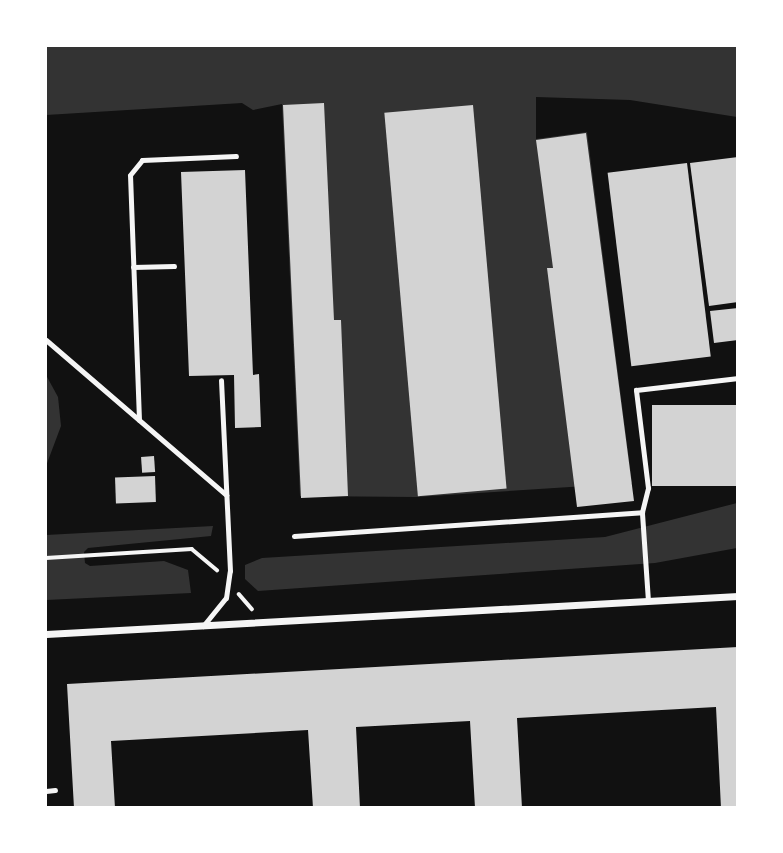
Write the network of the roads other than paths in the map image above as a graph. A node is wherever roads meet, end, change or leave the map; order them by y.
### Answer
1 (236, 156) dead end
2 (174, 266) dead end
3 (133, 267) junction
4 (46, 340) edge
5 (737, 378) edge
6 (221, 380) dead end
7 (139, 420) junction
8 (226, 495) junction
9 (642, 512) junction
10 (294, 536) dead end
11 (737, 596) edge
12 (648, 601) junction
13 (203, 626) junction
14 (46, 634) edge
15 (46, 790) edge
16 (55, 790) dead end

1 - 3 lane
2 - 3 lane
3 - 7 lane
4 - 7 lane
5 - 9 lane
6 - 8 lane
7 - 8 lane
8 - 13 lane
9 - 10 lane
9 - 12 lane
11 - 12 street
12 - 13 street
13 - 14 street
15 - 16 lane

